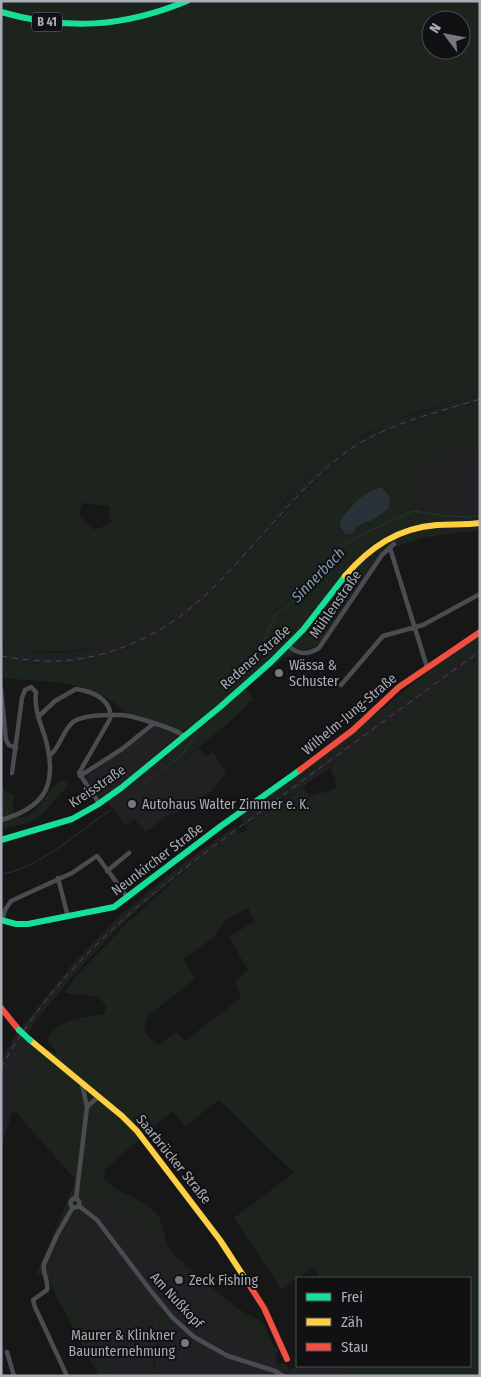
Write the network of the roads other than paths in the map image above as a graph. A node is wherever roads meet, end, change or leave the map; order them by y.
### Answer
1 (187, 1) edge
2 (1, 12) edge
3 (480, 523) edge
4 (394, 544) dead end
5 (390, 548) junction
6 (480, 594) edge
7 (415, 628) junction
8 (480, 632) edge
9 (289, 646) junction
10 (427, 667) junction
11 (340, 685) dead end
12 (1, 689) edge
13 (110, 716) junction
14 (38, 717) junction
15 (153, 724) junction
16 (194, 728) joint
17 (184, 736) junction
18 (16, 748) junction
19 (49, 756) junction
20 (12, 773) dead end
21 (80, 776) junction
22 (99, 804) junction
23 (235, 817) joint
24 (1, 820) edge
25 (1, 840) edge
26 (129, 853) dead end
27 (107, 871) junction
28 (58, 878) junction
29 (128, 898) junction
30 (68, 916) junction
31 (1, 920) edge
32 (1, 1008) edge
33 (82, 1084) junction
34 (98, 1097) junction
35 (87, 1107) junction
36 (76, 1199) junction
37 (79, 1206) junction
38 (73, 1207) junction
39 (7, 1352) dead end
40 (286, 1359) dead end
41 (14, 1376) edge
42 (67, 1376) edge
43 (283, 1376) edge

1 - 2 street, B 41
3 - 9 street, Redener Straße
4 - 5 street, Mühlenstraße
5 - 7 street
5 - 9 street, Mühlenstraße
6 - 7 street
7 - 10 street
7 - 11 street
8 - 10 street, Wilhelm-Jung-Straße
9 - 16 street, Redener Straße
10 - 23 street, Wilhelm-Jung-Straße
12 - 18 street
13 - 14 street
13 - 15 street
13 - 19 street
13 - 21 street
14 - 18 street
14 - 19 street
15 - 17 street
15 - 21 street
16 - 17 street, Kreisstraße
17 - 22 street, Kreisstraße
18 - 20 street
19 - 24 street
21 - 22 street
22 - 25 street, Kreisstraße
23 - 29 street, Neunkircher Straße
26 - 27 street
27 - 28 street
27 - 29 street
28 - 30 street
28 - 31 street
29 - 30 street, Neunkircher Straße
30 - 31 street, Neunkircher Straße
32 - 33 street, Saarbrücker Straße, bridge
33 - 34 street, Saarbrücker Straße
33 - 35 street
34 - 35 street
34 - 40 street, Saarbrücker Straße
35 - 36 street
36 - 37 street
36 - 38 street
37 - 38 street
37 - 43 street, Am Nußkopf
38 - 42 street
39 - 41 street

